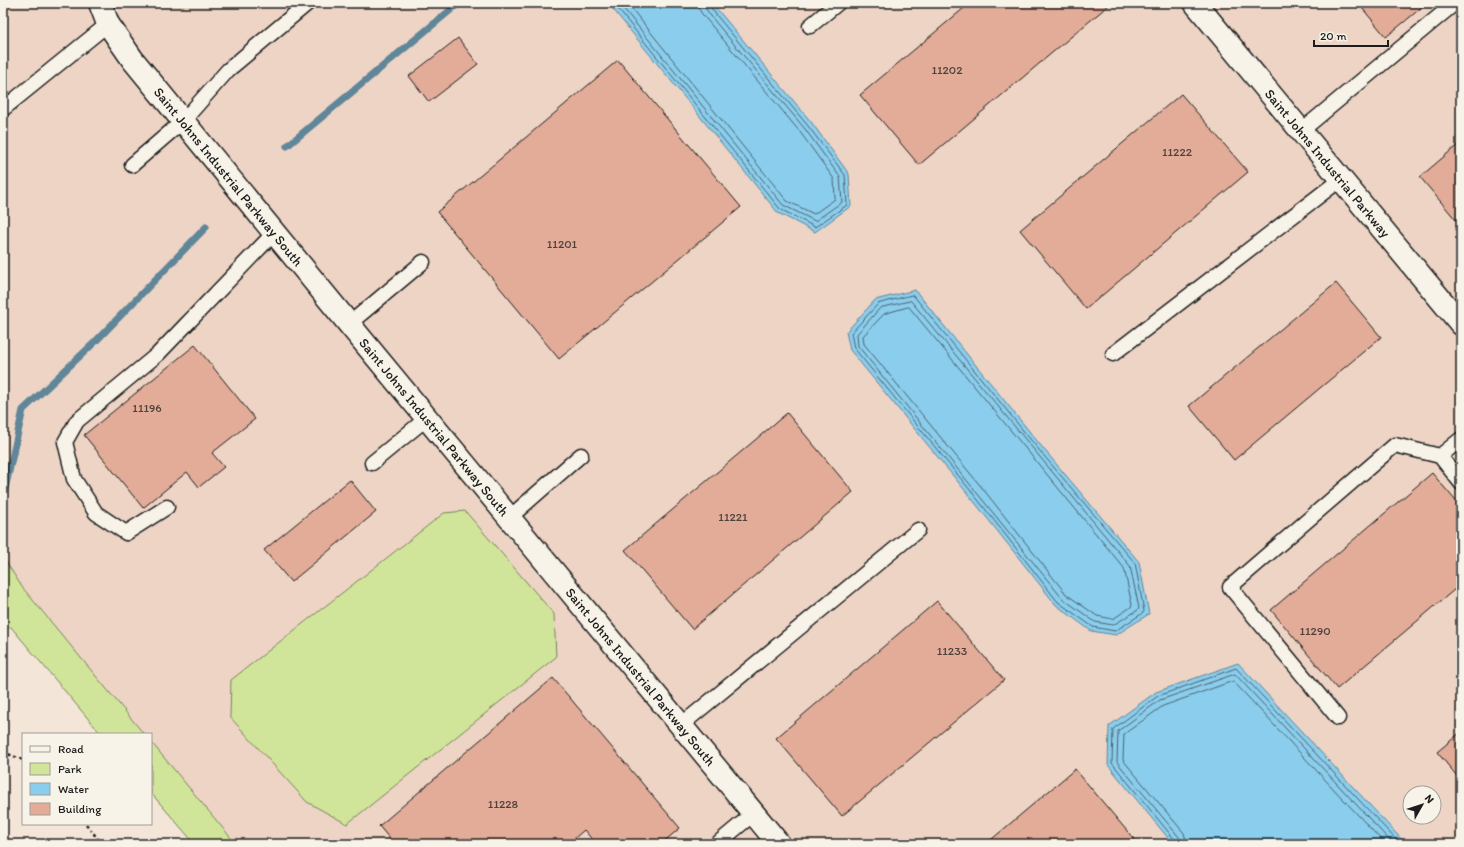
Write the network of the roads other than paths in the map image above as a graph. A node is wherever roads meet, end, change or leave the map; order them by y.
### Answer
1 (100, 3) edge
2 (308, 3) edge
3 (838, 3) edge
4 (1195, 3) edge
5 (1455, 3) edge
6 (108, 24) junction
7 (810, 26) dead end
8 (3, 108) edge
9 (183, 121) junction
10 (1301, 131) junction
11 (132, 165) dead end
12 (1341, 179) junction
13 (274, 233) junction
14 (422, 262) dead end
15 (349, 324) junction
16 (1461, 324) edge
17 (1113, 354) dead end
18 (426, 418) junction
19 (1461, 439) edge
20 (581, 456) dead end
21 (1440, 456) junction
22 (372, 463) dead end
23 (1461, 483) edge
24 (167, 507) dead end
25 (508, 518) junction
26 (918, 530) dead end
27 (1338, 718) dead end
28 (680, 726) junction
29 (753, 814) junction
30 (717, 844) edge
31 (779, 844) edge

1 - 6 street, Saint Johns Industrial Parkway South
2 - 9 lane
3 - 7 lane
4 - 10 street, Saint Johns Industrial Parkway
5 - 10 lane
6 - 8 lane
6 - 9 street, Saint Johns Industrial Parkway South
9 - 11 lane
9 - 13 street, Saint Johns Industrial Parkway South
10 - 12 street, Saint Johns Industrial Parkway
12 - 16 street, Saint Johns Industrial Parkway
12 - 17 lane
13 - 15 street, Saint Johns Industrial Parkway South
13 - 24 lane
14 - 15 lane
15 - 18 street, Saint Johns Industrial Parkway South
18 - 22 lane
18 - 25 street, Saint Johns Industrial Parkway South
19 - 21 lane
20 - 25 lane
21 - 23 lane
21 - 27 lane
25 - 28 street, Saint Johns Industrial Parkway South
26 - 28 lane
28 - 29 street, Saint Johns Industrial Parkway South
29 - 30 lane
29 - 31 street, Saint Johns Industrial Parkway South

